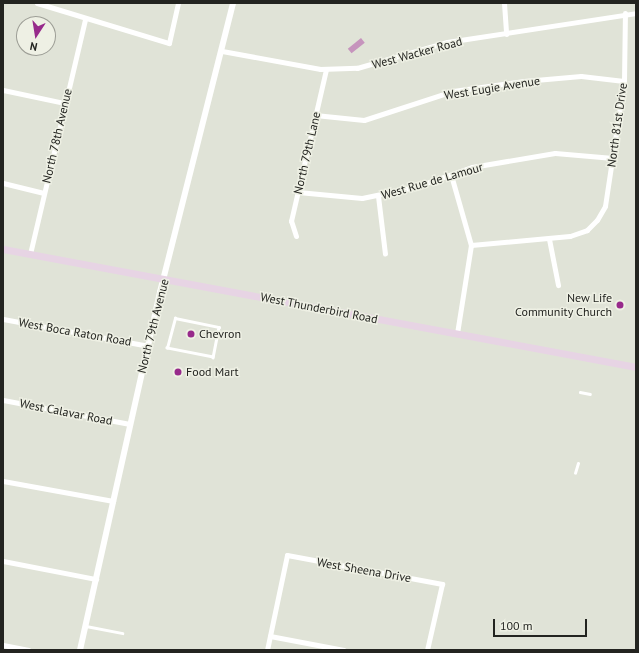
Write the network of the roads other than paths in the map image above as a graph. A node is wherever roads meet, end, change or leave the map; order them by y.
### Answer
1 (38, 3) edge
2 (178, 3) edge
3 (233, 3) edge
4 (504, 3) edge
5 (636, 12) edge
6 (625, 13) junction
7 (85, 19) junction
8 (506, 34) junction
9 (222, 51) junction
10 (326, 69) junction
11 (624, 81) junction
12 (3, 90) edge
13 (64, 103) junction
14 (316, 115) junction
15 (613, 158) junction
16 (451, 175) junction
17 (3, 184) edge
18 (298, 192) junction
19 (44, 193) junction
20 (378, 196) junction
21 (296, 236) dead end
22 (549, 238) junction
23 (471, 245) junction
24 (3, 249) edge
25 (30, 254) junction
26 (385, 254) dead end
27 (165, 279) junction
28 (558, 285) dead end
29 (3, 319) edge
30 (220, 327) joint
31 (456, 334) junction
32 (148, 346) junction
33 (636, 367) edge
34 (580, 392) dead end
35 (590, 394) dead end
36 (3, 400) edge
37 (130, 424) junction
38 (578, 463) dead end
39 (575, 472) dead end
40 (3, 481) edge
41 (113, 502) junction
42 (3, 561) edge
43 (96, 579) junction
44 (86, 626) junction
45 (122, 633) dead end
46 (270, 636) junction
47 (3, 645) edge
48 (29, 650) edge
49 (80, 650) edge
50 (266, 650) edge
51 (344, 650) edge
52 (427, 650) edge

1 - 7 street
2 - 7 street
3 - 9 street, North 79th Avenue
4 - 8 street
5 - 6 street, West Wacker Road
6 - 8 street, West Wacker Road
6 - 11 street, North 81st Drive
7 - 13 street, North 78th Avenue
8 - 10 street, West Wacker Road
9 - 10 street, West Wacker Road
9 - 27 street, North 79th Avenue
10 - 14 street, North 79th Lane
11 - 14 street, West Eugie Avenue
11 - 15 street, North 81st Drive
12 - 13 street
13 - 19 street, North 78th Avenue
14 - 18 street, North 79th Lane
15 - 16 street, West Rue de Lamour
15 - 22 street, North 81st Drive
16 - 20 street, West Rue de Lamour
16 - 23 street
17 - 19 street
18 - 20 street, West Rue de Lamour
18 - 21 street, North 79th Lane
19 - 25 street, North 78th Avenue
20 - 26 street
22 - 23 street
22 - 28 street
23 - 31 street
24 - 25 main road, West Thunderbird Road
25 - 27 main road, West Thunderbird Road
27 - 31 main road, West Thunderbird Road
27 - 32 street, North 79th Avenue
29 - 32 street, West Boca Raton Road
30 - 30 lane
31 - 33 main road, West Thunderbird Road
32 - 37 street, North 79th Avenue
34 - 35 lane
36 - 37 street, West Calavar Road
37 - 41 street, North 79th Avenue
38 - 39 lane
40 - 41 street
41 - 43 street, North 79th Avenue
42 - 43 street
43 - 44 street, North 79th Avenue
44 - 45 lane
44 - 49 street, North 79th Avenue
46 - 50 street
46 - 51 street
46 - 52 street, West Sheena Drive
47 - 48 street

